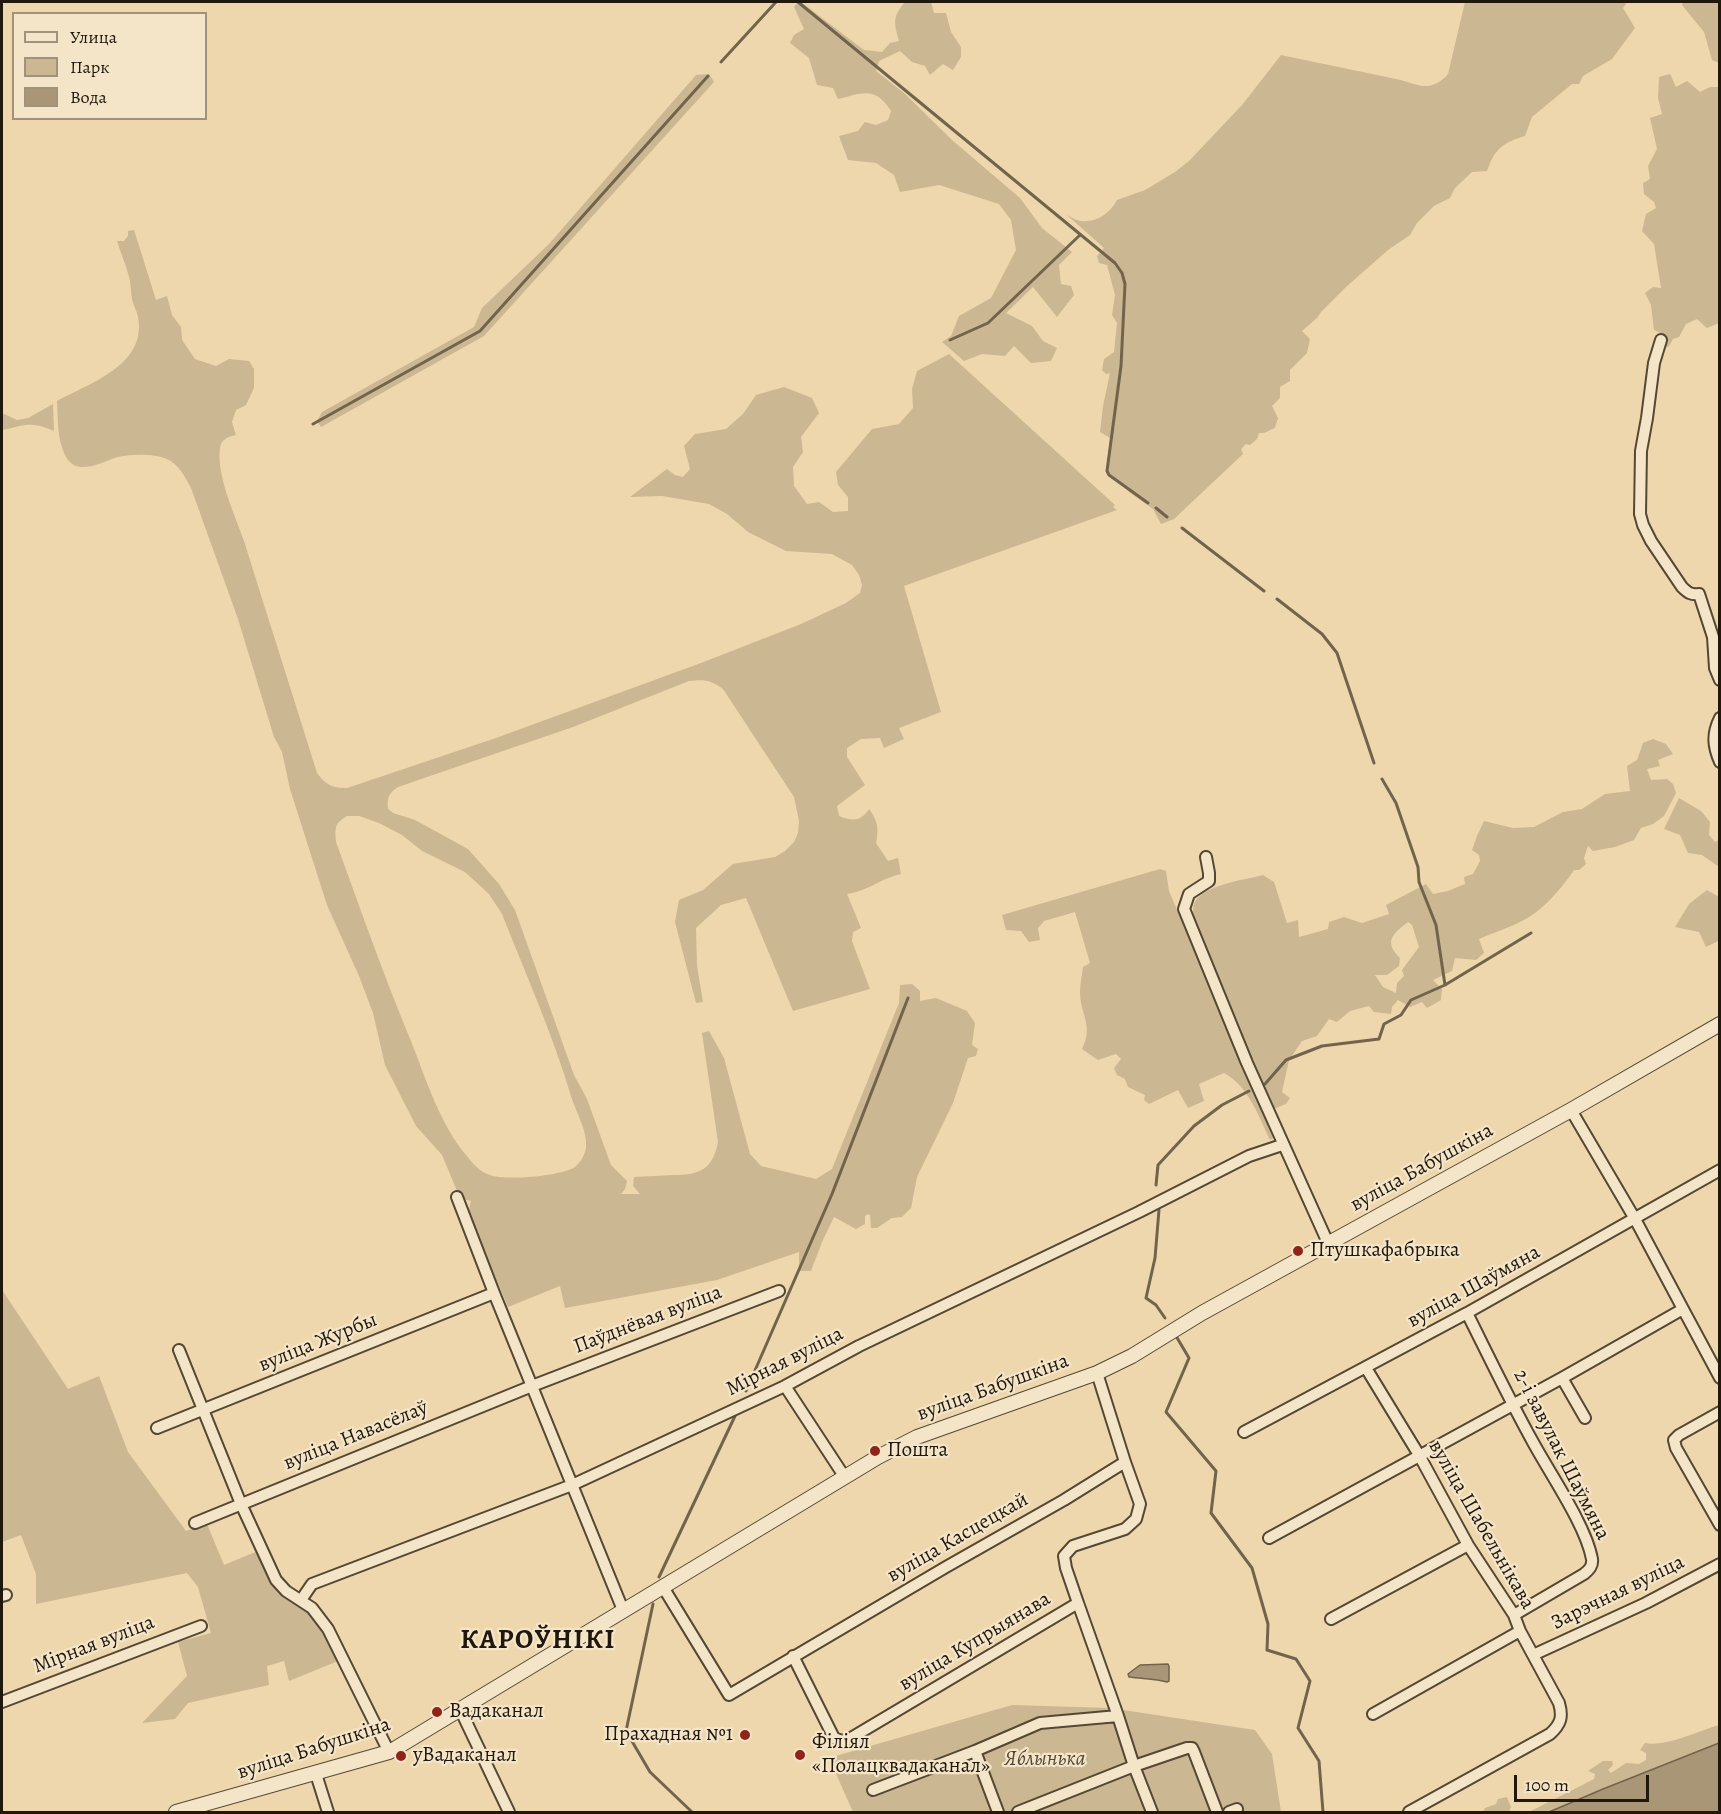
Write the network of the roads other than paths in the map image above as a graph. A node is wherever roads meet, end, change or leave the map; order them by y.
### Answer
1 (1661, 340) dead end
2 (1719, 680) edge
3 (1719, 718) edge
4 (1719, 762) edge
5 (1206, 857) dead end
6 (1719, 1024) edge
7 (1570, 1110) junction
8 (1282, 1144) junction
9 (1719, 1170) edge
10 (457, 1197) dead end
11 (1635, 1219) junction
12 (1328, 1243) junction
13 (779, 1291) dead end
14 (494, 1293) junction
15 (1683, 1309) junction
16 (1467, 1313) junction
17 (179, 1350) dead end
18 (1366, 1368) junction
19 (1097, 1373) junction
20 (1562, 1378) junction
21 (1719, 1378) edge
22 (532, 1386) junction
23 (785, 1386) junction
24 (1512, 1405) junction
25 (204, 1410) junction
26 (1719, 1412) edge
27 (1585, 1418) dead end
28 (157, 1428) dead end
29 (1244, 1432) dead end
30 (1419, 1455) junction
31 (1125, 1462) junction
32 (844, 1476) junction
33 (572, 1485) junction
34 (241, 1504) junction
35 (195, 1522) dead end
36 (1719, 1525) edge
37 (1269, 1538) dead end
38 (1468, 1545) junction
39 (1719, 1564) edge
40 (663, 1587) junction
41 (301, 1600) junction
42 (1078, 1603) junction
43 (623, 1610) junction
44 (1514, 1615) junction
45 (1331, 1619) dead end
46 (201, 1626) dead end
47 (1520, 1631) junction
48 (1533, 1655) junction
49 (793, 1656) junction
50 (2, 1702) edge
51 (460, 1709) junction
52 (1373, 1714) dead end
53 (1118, 1716) junction
54 (975, 1751) junction
55 (389, 1752) junction
56 (1134, 1767) junction
57 (316, 1774) junction
58 (873, 1790) dead end
59 (176, 1812) edge
60 (328, 1812) edge
61 (509, 1812) edge
62 (998, 1812) edge
63 (1017, 1812) edge
64 (1152, 1812) edge
65 (1217, 1812) edge
66 (1409, 1812) edge

1 - 2 street
3 - 4 street
5 - 8 street
6 - 7 street, вуліца Бабушкіна
7 - 11 street
7 - 12 street, вуліца Бабушкіна
8 - 12 street
8 - 23 street, Мірная вуліца
9 - 11 street, вуліца Шаўмяна
10 - 14 street
11 - 15 street
11 - 16 street, вуліца Шаўмяна
12 - 19 street, вуліца Бабушкіна
13 - 22 street, Паўднёвая вуліца
14 - 22 street
14 - 25 street, вуліца Журбы
15 - 20 street
15 - 21 street
16 - 18 street, вуліца Шаўмяна
16 - 24 street, 2-і завулак Шаўмяна
17 - 25 street
18 - 29 street, вуліца Шаўмяна
18 - 30 street, вуліца Шабельнікава
19 - 31 street
19 - 32 street, вуліца Бабушкіна
20 - 24 street
20 - 27 street
22 - 33 street
22 - 34 street, вуліца Навасёлаў
23 - 32 street
23 - 33 street, Мірная вуліца
24 - 30 street
24 - 44 street, 2-і завулак Шаўмяна
25 - 28 street, вуліца Журбы
25 - 34 street
26 - 36 street
30 - 37 street
30 - 38 street, вуліца Шабельнікава
31 - 42 street, вуліца Купрыянава
31 - 49 street, вуліца Касцецкай
32 - 40 street, вуліца Бабушкіна
33 - 41 street, Мірная вуліца
33 - 43 street
34 - 35 street, вуліца Навасёлаў
34 - 41 street
38 - 44 street, вуліца Шабельнікава
38 - 45 street
39 - 48 street, Зарэчная вуліца
40 - 43 street, вуліца Бабушкіна
40 - 49 street, вуліца Касцецкай
41 - 55 street
42 - 49 street, вуліца Купрыянава
42 - 53 street
43 - 51 street, вуліца Бабушкіна
44 - 47 street, вуліца Шабельнікава
46 - 50 street, Мірная вуліца
47 - 48 street, вуліца Шабельнікава
47 - 52 street
48 - 66 street, вуліца Шабельнікава
51 - 55 street, вуліца Бабушкіна
51 - 61 street
53 - 54 street
53 - 56 street
54 - 58 street
54 - 62 street
55 - 57 street, вуліца Бабушкіна
56 - 63 street
56 - 64 street
56 - 65 street
57 - 59 street, вуліца Бабушкіна
57 - 60 street

